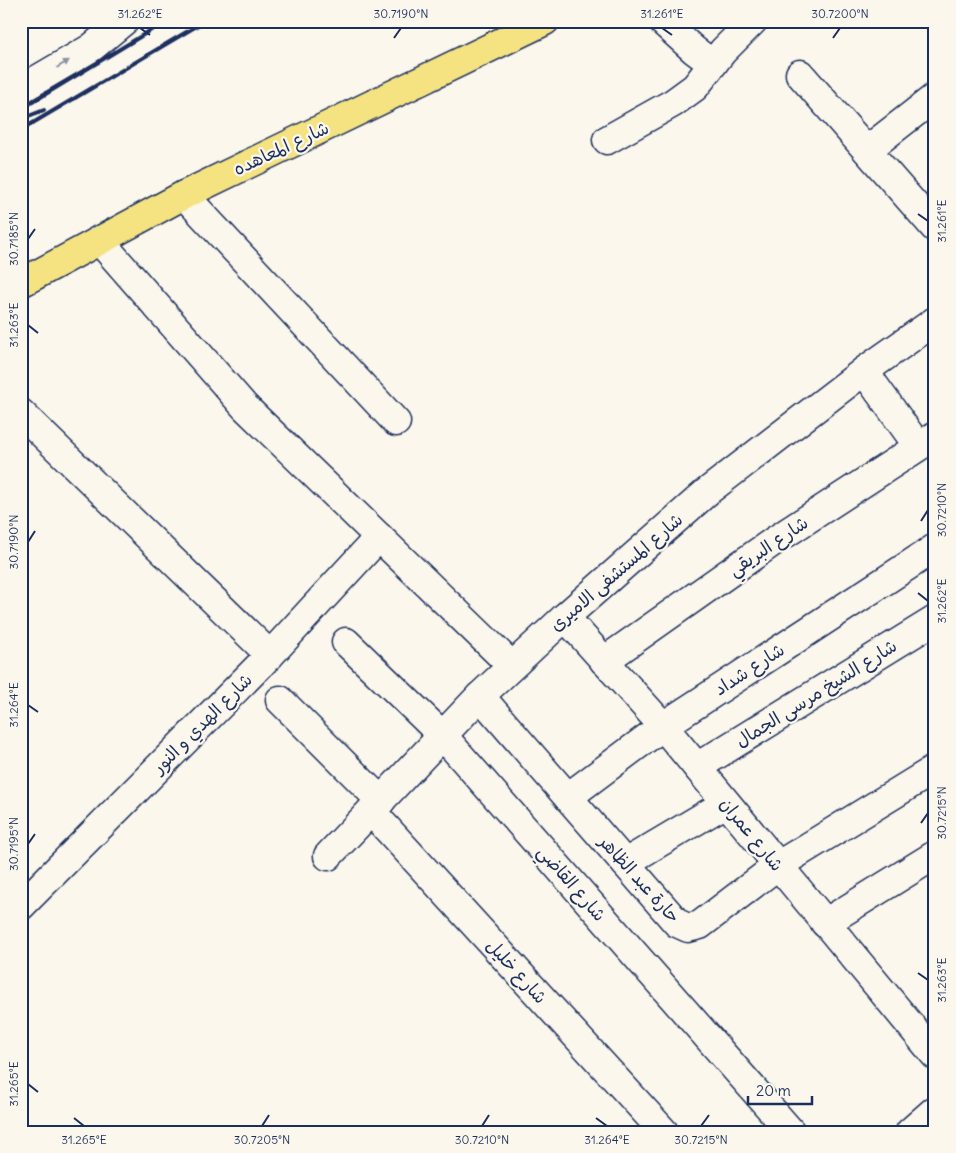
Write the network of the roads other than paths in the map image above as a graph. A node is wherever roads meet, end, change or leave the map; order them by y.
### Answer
1 (124, 21) edge
2 (545, 21) edge
3 (662, 21) edge
4 (753, 21) edge
5 (713, 64) junction
6 (800, 74) dead end
7 (21, 89) edge
8 (933, 102) edge
9 (606, 140) dead end
10 (867, 150) junction
11 (184, 195) junction
12 (935, 228) edge
13 (99, 240) junction
14 (21, 284) edge
15 (935, 321) edge
16 (864, 372) junction
17 (21, 413) edge
18 (396, 422) dead end
19 (927, 441) edge
20 (379, 537) junction
21 (935, 548) edge
22 (565, 617) junction
23 (935, 620) edge
24 (346, 642) dead end
25 (270, 654) junction
26 (604, 661) junction
27 (511, 665) junction
28 (480, 696) junction
29 (280, 700) dead end
30 (663, 726) junction
31 (443, 736) junction
32 (697, 767) junction
33 (935, 769) edge
34 (568, 797) junction
35 (726, 803) junction
36 (376, 806) junction
37 (935, 855) edge
38 (328, 856) dead end
39 (625, 863) junction
40 (777, 866) junction
41 (21, 906) edge
42 (825, 923) junction
43 (935, 1055) edge
44 (935, 1110) edge
45 (664, 1132) edge
46 (790, 1132) edge
47 (910, 1132) edge

7 -> 1 street
2 - 11 main road, شارع المعاهده
3 - 5 street
4 - 5 street
5 - 9 street
6 - 10 street
8 - 10 street
10 - 12 street
11 - 13 main road, شارع المعاهده
11 - 18 street
13 - 14 main road, شارع المعاهده
13 - 20 street
15 - 16 street, شارع المستشفى الاميرى
16 - 19 street
16 - 22 street, شارع المستشفى الاميرى
17 - 25 street
19 - 26 street, شارع البريقي
20 - 25 street, شارع الهدي و النور
20 - 27 street
21 - 30 street, شارع شداد
22 - 26 street, شارع عمران
22 - 27 street, شارع المستشفى الاميرى
23 - 32 street, شارع الشيخ مرسى الجمال
24 - 31 street, شارع القاضي
25 - 41 street, شارع الهدي و النور
26 - 30 street, شارع عمران
27 - 28 street, شارع المستشفى الاميرى
28 - 31 street, شارع المستشفى الاميرى
28 - 34 street, حارة عبد الظاهر
29 - 36 street, شارع خليل
30 - 32 street, شارع عمران
30 - 34 street, شارع شداد
31 - 36 street, شارع المستشفى الاميرى
31 - 46 street, شارع القاضي
32 - 35 street, شارع عمران
33 - 40 street, حارة عبد الظاهر
34 - 39 street, حارة عبد الظاهر
35 - 39 street
35 - 40 street, شارع عمران
36 - 38 street, شارع المستشفى الاميرى
36 - 45 street, شارع خليل
37 - 42 street
39 - 40 street, حارة عبد الظاهر
40 - 42 street, شارع عمران
42 - 43 street, شارع عمران
44 - 47 street

